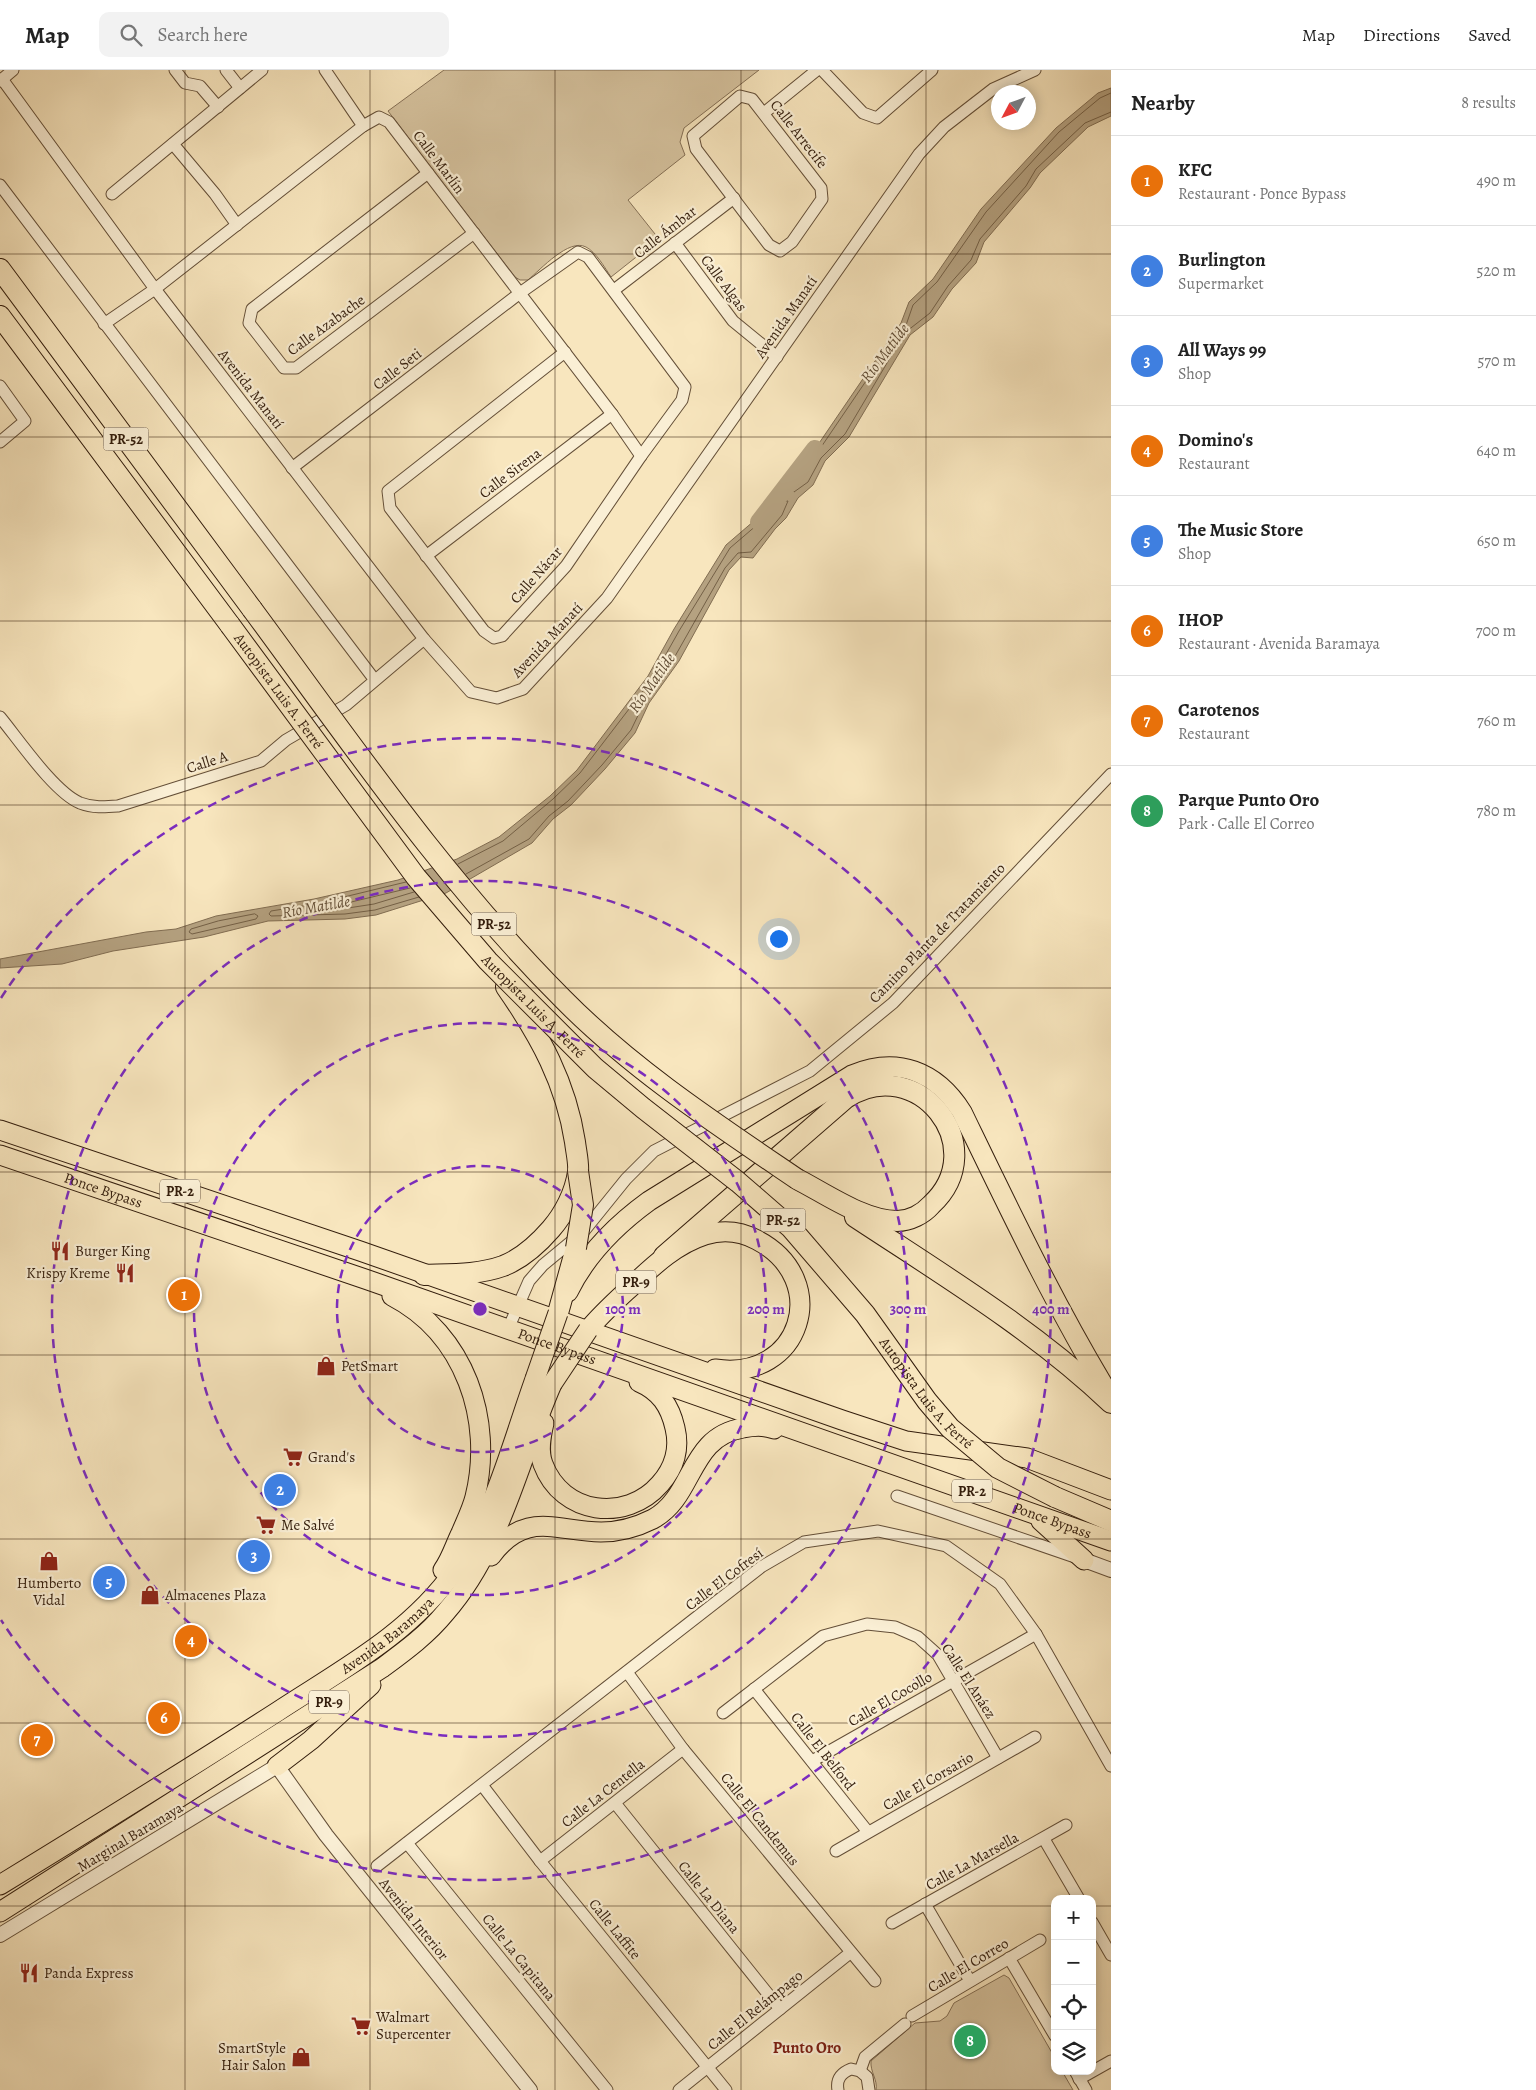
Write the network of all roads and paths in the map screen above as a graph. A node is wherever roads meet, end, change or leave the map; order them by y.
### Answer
1 (13, 70) edge
2 (175, 70) edge
3 (226, 70) edge
4 (262, 70) edge
5 (325, 70) edge
6 (817, 70) edge
7 (822, 70) edge
8 (932, 70) edge
9 (1035, 70) edge
10 (1, 80) edge
11 (240, 88) junction
12 (218, 107) junction
13 (764, 113) junction
14 (362, 126) junction
15 (173, 144) junction
16 (428, 173) junction
17 (0, 185) edge
18 (112, 194) dead end
19 (734, 198) junction
20 (237, 225) junction
21 (474, 233) junction
22 (675, 243) junction
23 (0, 270) edge
24 (155, 289) junction
25 (614, 290) junction
26 (520, 293) junction
27 (0, 316) edge
28 (104, 324) junction
29 (565, 352) junction
30 (777, 357) junction
31 (0, 386) edge
32 (612, 414) junction
33 (0, 442) edge
34 (641, 456) junction
35 (292, 468) junction
36 (426, 556) junction
37 (424, 639) junction
38 (374, 679) junction
39 (0, 717) edge
40 (1111, 774) edge
41 (488, 961) junction
42 (0, 1130) edge
43 (0, 1155) edge
44 (578, 1171) junction
45 (796, 1179) junction
46 (664, 1256) junction
47 (424, 1275) junction
48 (368, 1280) junction
49 (518, 1306) junction
50 (558, 1313) junction
51 (508, 1329) junction
52 (605, 1362) junction
53 (684, 1365) junction
54 (545, 1385) junction
55 (1111, 1398) edge
56 (1111, 1403) edge
57 (777, 1426) junction
58 (1111, 1490) edge
59 (897, 1496) dead end
60 (1023, 1510) junction
61 (1111, 1521) edge
62 (1111, 1541) edge
63 (1084, 1560) junction
64 (1111, 1570) edge
65 (457, 1598) junction
66 (426, 1607) junction
67 (1036, 1634) junction
68 (405, 1652) junction
69 (627, 1672) junction
70 (953, 1680) junction
71 (754, 1689) junction
72 (723, 1713) dead end
73 (1035, 1737) dead end
74 (684, 1749) junction
75 (998, 1758) junction
76 (812, 1761) junction
77 (277, 1766) junction
78 (1111, 1766) edge
79 (482, 1785) junction
80 (615, 1803) junction
81 (1066, 1825) dead end
82 (868, 1832) junction
83 (1044, 1838) junction
84 (407, 1843) junction
85 (836, 1851) dead end
86 (540, 1861) junction
87 (377, 1866) dead end
88 (0, 1885) edge
89 (1077, 1895) edge
90 (925, 1904) junction
91 (0, 1912) edge
92 (892, 1923) dead end
93 (1096, 1929) edge
94 (0, 1935) edge
95 (1040, 1940) dead end
96 (850, 1953) junction
97 (1111, 1954) edge
98 (1009, 1958) junction
99 (875, 1981) dead end
100 (970, 1981) junction
101 (780, 2009) junction
102 (1051, 2030) edge
103 (1111, 2061) edge
104 (708, 2067) junction
105 (1096, 2067) edge
106 (860, 2071) junction
107 (1077, 2075) edge
108 (530, 2090) edge
109 (607, 2090) edge
110 (679, 2090) edge
111 (726, 2090) edge
112 (838, 2090) edge
113 (869, 2090) edge
114 (1086, 2090) edge

1 - 10 street
2 - 12 street
3 - 11 street
4 - 11 street
5 - 14 street
6 - 13 street
7 - 8 street
9 - 30 street, Avenida Manatí
10 - 24 street, Avenida Manatí
11 - 12 street
12 - 15 street
13 - 19 street, Calle Arrecife
13 - 19 street, Calle Arrecife
14 - 16 street, Calle Marlín
14 - 20 street, Calle Marlín
15 - 18 street
15 - 20 street
16 - 21 street, Calle Marlín
16 - 21 street, Calle Azabache
17 - 28 street
19 - 22 street, Calle Ámbar
20 - 24 street, Calle Marlín
21 - 26 street, Calle Marlín
22 - 25 street, Calle Ámbar
22 - 30 street, Calle Algas
23 - 45 highway, Autopista Luis A. Ferré / PR-52, bridge
24 - 28 street, Calle Marlín
24 - 35 street, Avenida Manatí
25 - 26 street, Calle Nácar
25 - 34 street, Calle Nácar
26 - 29 street, Calle Marlín
26 - 35 street, Calle Seti
27 - 41 highway, Autopista Luis A. Ferré / PR-52, bridge
28 - 38 street
29 - 32 street, Calle Marlín
29 - 36 street, Calle Nácar
30 - 37 street, Avenida Manatí
31 - 33 street
32 - 34 street, Calle Marlín
32 - 36 street, Calle Sirena
34 - 36 street, Calle Nácar
35 - 37 street, Avenida Manatí
37 - 38 street, Calle A
38 - 39 street, Calle A
40 - 49 street, Camino Planta de Tratamiento
41 - 44 highway, bridge
41 - 61 highway, Autopista Luis A. Ferré / PR-52, bridge
42 - 47 highway, Ponce Bypass / PR-2
43 - 48 highway, Ponce Bypass / PR-2
44 - 47 highway
44 - 50 highway, bridge
45 - 46 highway
45 - 56 highway, Autopista Luis A. Ferré / PR-52
46 - 53 highway, Avenida Baramaya
46 - 54 highway, Avenida Baramaya / PR-9, bridge
47 - 49 highway, Ponce Bypass / PR-2
48 - 51 highway, Ponce Bypass / PR-2
48 - 66 highway
49 - 51 street, Camino Planta de Tratamiento
49 - 53 highway, Ponce Bypass / PR-2
50 - 54 highway, Avenida Baramaya / PR-9, bridge
50 - 55 highway, Avenida Baramaya
51 - 52 highway, Ponce Bypass / PR-2
52 - 54 highway
52 - 57 highway, Ponce Bypass / PR-2
53 - 58 highway, Ponce Bypass / PR-2
54 - 65 highway, Avenida Baramaya / PR-9
54 - 66 highway, Avenida Baramaya / PR-9
57 - 60 highway, Ponce Bypass / PR-2
57 - 65 highway
59 - 63 street
60 - 62 highway, Ponce Bypass / PR-2
60 - 63 highway
63 - 64 street
65 - 68 highway, Avenida Baramaya / PR-9
66 - 88 highway, Avenida Baramaya / PR-9
67 - 69 street, Calle El Cofresí
67 - 70 street, Calle El Cocollo
67 - 78 street, Calle El Cofresí
68 - 77 highway
68 - 91 highway, Avenida Baramaya / PR-9
69 - 74 street, Calle El Candemus
69 - 79 street, Calle El Cofresí
70 - 71 street, Calle El Anáez
70 - 75 street, Calle El Anáez
70 - 76 street, Calle El Cocollo
71 - 72 street, Calle El Anáez
71 - 76 street, Calle El Belford
73 - 75 street, Calle El Corsario
74 - 80 street, Calle La Centella
74 - 96 street, Calle El Candemus
75 - 82 street, Calle El Corsario
76 - 82 street, Calle El Belford
77 - 94 street, Marginal Baramaya
77 - 108 street, Avenida Interior
79 - 84 street, Calle El Cofresí
79 - 86 street, Calle Laffite
80 - 86 street, Calle La Centella
80 - 101 street, Calle La Diana
81 - 83 street, Calle La Marsella
82 - 85 street, Calle El Corsario
83 - 89 street
83 - 90 street, Calle La Marsella
84 - 87 street, Calle El Cofresí
84 - 109 street, Calle La Capitana
86 - 104 street, Calle Laffite
90 - 92 street, Calle La Marsella
90 - 100 street
93 - 97 street
95 - 98 street, Calle El Correo
96 - 99 street, Calle El Candemus
96 - 101 street, Calle El Relámpago
98 - 100 street, Calle El Correo
98 - 102 street
100 - 106 street, Calle El Correo
101 - 104 street, Calle El Relámpago
103 - 105 street
104 - 110 street, Calle El Relámpago
104 - 111 street, Calle Laffite
106 - 112 street
106 - 113 street
107 - 114 street

